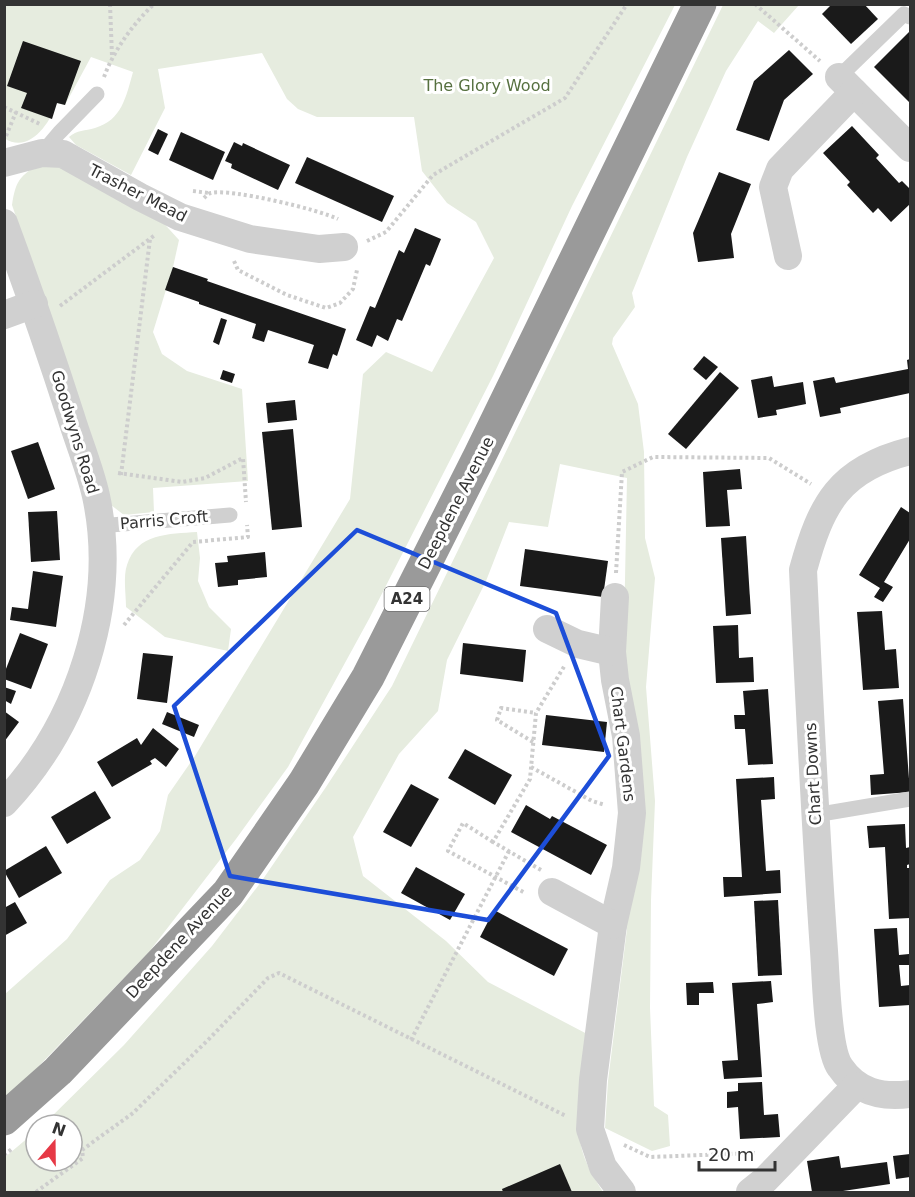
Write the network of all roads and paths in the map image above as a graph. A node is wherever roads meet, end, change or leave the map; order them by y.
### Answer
1 (110, 4) edge
2 (154, 4) edge
3 (627, 4) edge
4 (700, 4) edge
5 (755, 4) edge
6 (910, 17) edge
7 (846, 84) junction
8 (97, 94) dead end
9 (16, 111) dead end
10 (4, 139) edge
11 (910, 148) edge
12 (42, 153) junction
13 (4, 163) edge
14 (180, 217) junction
15 (4, 223) edge
16 (150, 238) junction
17 (344, 247) joint
18 (788, 256) dead end
19 (37, 313) junction
20 (4, 315) edge
21 (910, 451) edge
22 (832, 497) junction
23 (230, 514) dead end
24 (109, 525) junction
25 (615, 597) joint
26 (547, 629) dead end
27 (578, 644) junction
28 (612, 652) junction
29 (536, 713) junction
30 (533, 742) junction
31 (531, 767) junction
32 (910, 799) edge
33 (4, 803) edge
34 (632, 813) junction
35 (814, 815) junction
36 (494, 842) junction
37 (509, 850) junction
38 (496, 876) junction
39 (548, 889) junction
40 (613, 925) junction
41 (411, 1040) junction
42 (856, 1086) junction
43 (910, 1094) edge
44 (4, 1119) edge
45 (590, 1129) junction
46 (84, 1149) edge
47 (792, 1152) junction
48 (62, 1173) edge
49 (763, 1188) edge
50 (36, 1192) edge
51 (622, 1192) edge

1 - 2 path
3 - 17 path
4 - 44 highway, Deepdene Avenue / A24
5 - 7 path
6 - 7 lane
7 - 11 street
7 - 18 street
8 - 12 lane
9 - 10 path
12 - 13 street, Trasher Mead
12 - 14 street, Trasher Mead
14 - 16 path
14 - 17 street, Trasher Mead
15 - 19 street, Goodwyns Road
16 - 19 path
16 - 24 path
19 - 20 street
19 - 24 street, Goodwyns Road
21 - 22 street, Chart Downs
22 - 25 path
22 - 35 street, Chart Downs
23 - 24 lane, Parris Croft
24 - 33 street, Goodwyns Road
25 - 28 street, Chart Gardens
26 - 27 street
27 - 28 street
27 - 29 path
28 - 34 street, Chart Gardens
29 - 30 path
29 - 30 path
30 - 31 path
31 - 34 path
31 - 36 path
32 - 35 lane
34 - 40 street, Chart Gardens
35 - 42 street, Chart Downs
36 - 37 path
36 - 38 path
37 - 38 path
37 - 39 path
38 - 39 path
38 - 41 path
39 - 40 street
40 - 45 street, Chart Gardens
41 - 45 path
41 - 46 path
42 - 43 street
42 - 47 street
45 - 47 path
45 - 51 street, Chart Gardens
47 - 49 street
48 - 50 path

